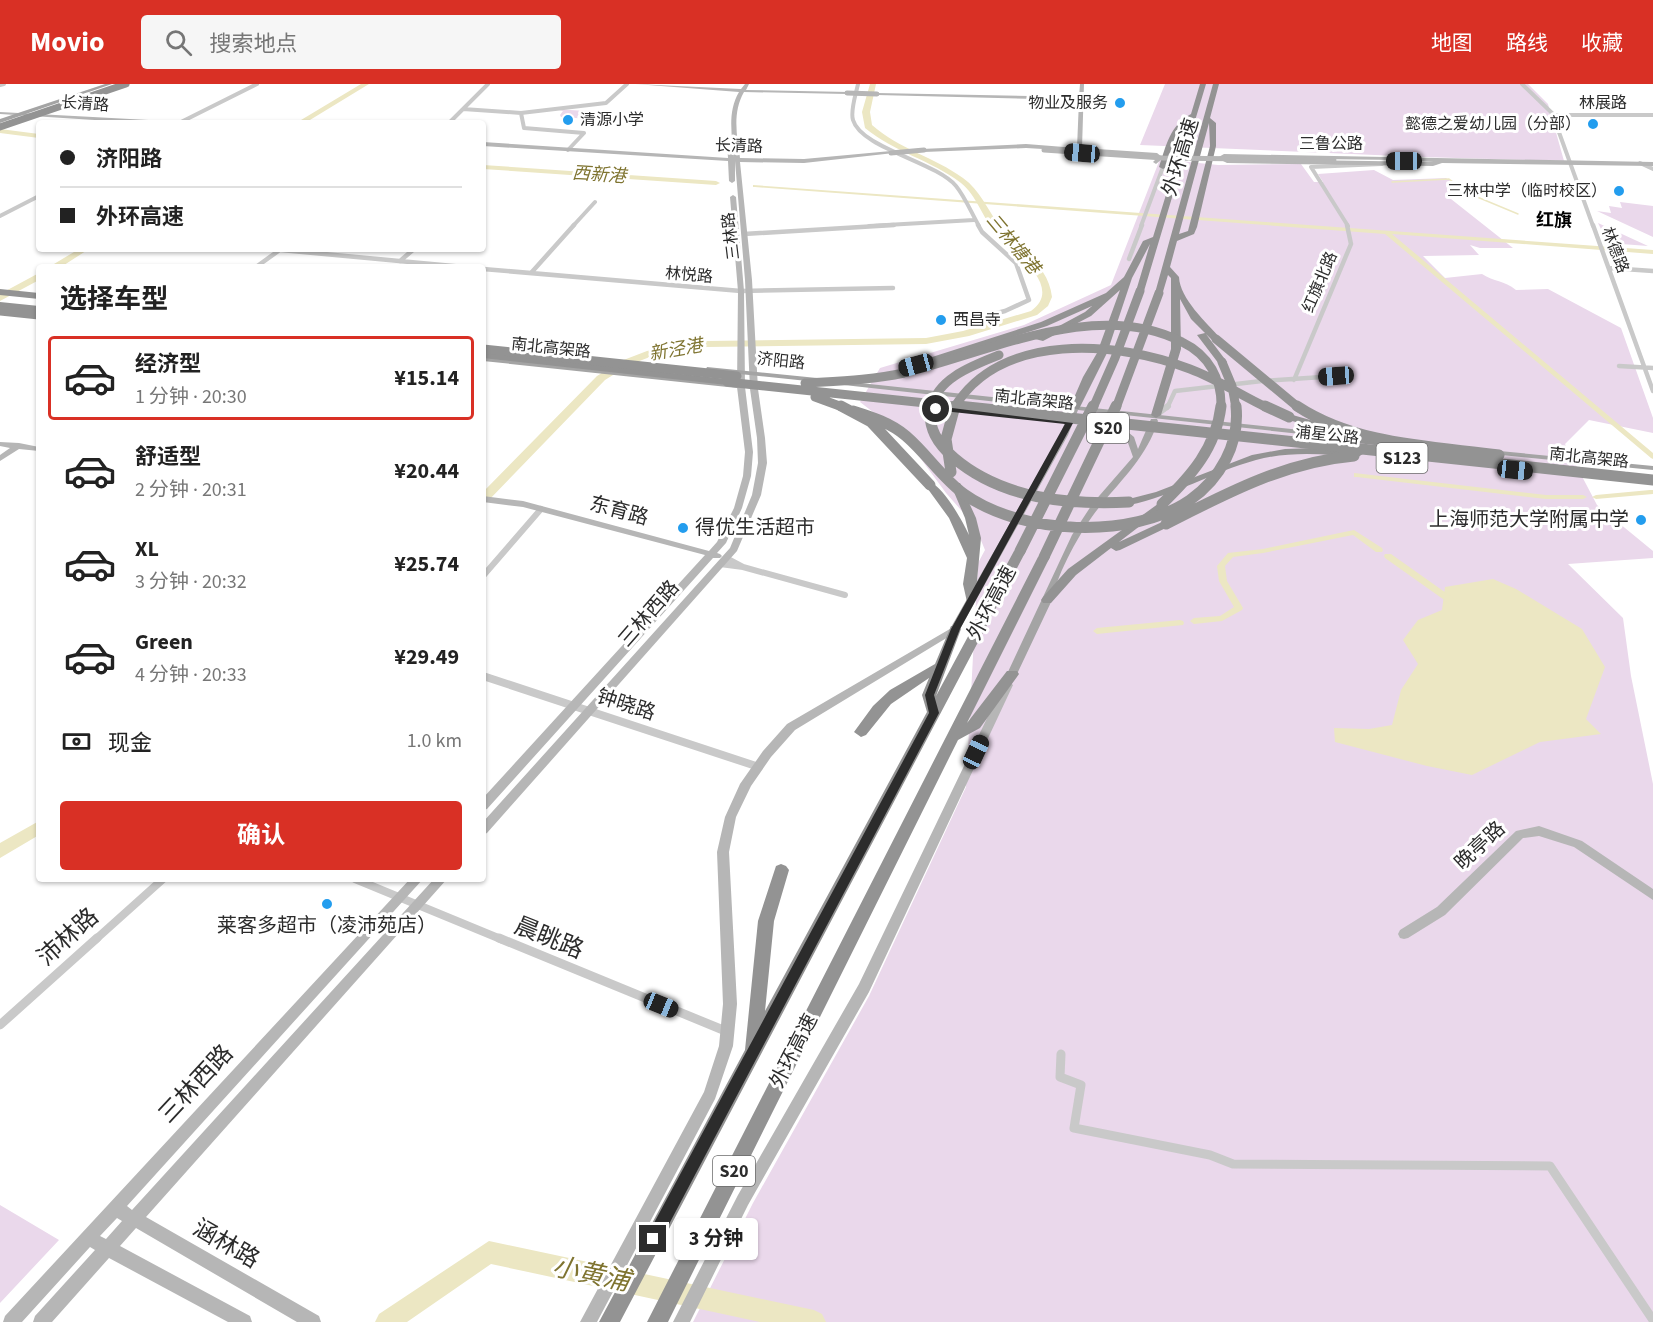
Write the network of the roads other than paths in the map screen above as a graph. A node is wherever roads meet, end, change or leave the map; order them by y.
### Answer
1 (110, 84) edge
2 (117, 84) edge
3 (126, 84) edge
4 (133, 84) edge
5 (256, 84) edge
6 (488, 84) edge
7 (627, 84) edge
8 (637, 84) edge
9 (741, 84) edge
10 (747, 84) edge
11 (858, 84) edge
12 (1082, 84) edge
13 (1203, 84) edge
14 (1216, 84) edge
15 (1522, 84) edge
16 (740, 90) junction
17 (1081, 99) junction
18 (463, 109) junction
19 (0, 113) edge
20 (23, 113) junction
21 (521, 113) junction
22 (44, 115) junction
23 (1193, 115) junction
24 (1553, 115) junction
25 (1653, 115) edge
26 (1207, 119) junction
27 (121, 120) edge
28 (186, 120) edge
29 (452, 120) edge
30 (1, 126) edge
31 (486, 144) edge
32 (993, 148) junction
33 (568, 150) junction
34 (1044, 150) joint
35 (1212, 151) junction
36 (892, 152) junction
37 (1079, 153) junction
38 (1168, 153) junction
39 (1225, 158) junction
40 (729, 160) junction
41 (738, 160) junction
42 (1159, 161) junction
43 (1442, 161) junction
44 (1571, 163) junction
45 (1640, 163) junction
46 (1382, 164) junction
47 (1653, 164) edge
48 (1208, 165) junction
49 (1653, 169) edge
50 (735, 184) junction
51 (36, 198) edge
52 (596, 202) dead end
53 (0, 216) edge
54 (974, 220) junction
55 (744, 234) junction
56 (1156, 238) junction
57 (1173, 240) junction
58 (277, 252) edge
59 (311, 252) edge
60 (410, 252) edge
61 (1129, 259) dead end
62 (400, 261) junction
63 (260, 264) edge
64 (432, 264) edge
65 (1166, 268) junction
66 (1609, 268) junction
67 (486, 269) edge
68 (1653, 271) edge
69 (531, 273) junction
70 (1128, 278) junction
71 (1175, 285) junction
72 (893, 288) dead end
73 (741, 291) junction
74 (750, 292) junction
75 (0, 295) edge
76 (1108, 295) junction
77 (36, 299) edge
78 (36, 299) edge
79 (1188, 308) junction
80 (1, 310) edge
81 (36, 312) edge
82 (973, 319) dead end
83 (486, 347) edge
84 (486, 347) edge
85 (486, 357) edge
86 (486, 357) edge
87 (1619, 366) dead end
88 (1646, 367) junction
89 (1653, 368) edge
90 (742, 372) junction
91 (753, 374) junction
92 (1352, 375) dead end
93 (1294, 380) junction
94 (837, 382) junction
95 (801, 383) junction
96 (741, 387) junction
97 (754, 388) junction
98 (787, 388) junction
99 (1653, 391) edge
100 (1075, 407) junction
101 (1089, 408) junction
102 (853, 411) junction
103 (1156, 415) junction
104 (1069, 423) junction
105 (1119, 428) junction
106 (1152, 431) junction
107 (1375, 438) junction
108 (36, 443) edge
109 (8, 444) edge
110 (36, 449) edge
111 (1490, 454) junction
112 (1379, 456) junction
113 (1137, 457) junction
114 (0, 459) edge
115 (1472, 461) junction
116 (1653, 469) edge
117 (1653, 482) edge
118 (486, 500) edge
119 (505, 505) junction
120 (486, 506) edge
121 (539, 512) junction
122 (1094, 556) junction
123 (708, 557) junction
124 (723, 561) junction
125 (972, 566) junction
126 (486, 573) edge
127 (845, 595) dead end
128 (971, 599) junction
129 (1047, 600) junction
130 (955, 629) junction
131 (940, 667) junction
132 (1012, 674) junction
133 (486, 677) edge
134 (574, 706) junction
135 (590, 711) junction
136 (934, 713) junction
137 (861, 732) dead end
138 (953, 737) junction
139 (759, 767) junction
140 (486, 804) edge
141 (486, 827) edge
142 (781, 870) dead end
143 (160, 882) edge
144 (364, 882) edge
145 (414, 882) edge
146 (438, 882) edge
147 (1653, 895) edge
148 (401, 897) junction
149 (418, 906) junction
150 (1404, 934) dead end
151 (0, 1026) edge
152 (728, 1032) junction
153 (752, 1054) junction
154 (1061, 1054) dead end
155 (163, 1156) junction
156 (182, 1167) junction
157 (115, 1208) junction
158 (135, 1219) junction
159 (88, 1238) junction
160 (107, 1248) junction
161 (1653, 1320) edge
162 (11, 1322) edge
163 (41, 1322) edge
164 (244, 1322) edge
165 (313, 1322) edge
166 (588, 1322) edge
167 (609, 1322) edge
168 (657, 1322) edge
169 (681, 1322) edge

1 - 20 main road
2 - 30 highway, bridge
3 - 30 highway, bridge
4 - 22 main road
5 - 28 street
6 - 18 street
7 - 21 street
8 - 16 main road
9 - 16 main road, 三林路
10 - 16 main road, 三林路
11 - 36 street
12 - 17 main road
13 - 23 highway, 外环高速 / S20
14 - 26 highway, 外环高速 / S20
15 - 24 street, 林德路
16 - 17 main road, bridge
16 - 40 main road, 三林路
16 - 41 main road, 三林路
17 - 37 main road
18 - 21 street
18 - 29 street
19 - 20 main road, 长清路
20 - 22 main road, 长清路
20 - 30 main road
21 - 33 street
22 - 27 main road, 长清路
22 - 30 main road
23 - 38 highway
23 - 56 highway, 外环高速 / S20
24 - 25 street, 林展路
24 - 44 street, 林德路
26 - 35 highway
26 - 57 highway, 外环高速 / S20
31 - 33 main road, 长清路
32 - 34 main road, 长清路
32 - 36 main road, 长清路, bridge
32 - 37 main road, 长清路
33 - 40 main road, 长清路
34 - 43 main road, 三鲁公路, bridge
35 - 39 highway
35 - 48 highway
36 - 41 main road, 长清路
36 - 54 street
37 - 42 main road, 长清路
38 - 42 highway
38 - 42 highway
39 - 43 main road, 三鲁公路
39 - 46 main road, 三鲁公路
39 - 48 highway
40 - 41 main road, 长清路
40 - 50 main road, 三林路
41 - 50 main road, 三林路
42 - 61 street
43 - 44 main road, 三鲁公路
43 - 46 main road, 三鲁公路
44 - 45 main road, 三鲁公路
44 - 66 street, 林德路
45 - 47 main road, 三鲁公路
45 - 49 street
46 - 93 street, 红旗北路
48 - 57 highway
50 - 55 main road, 三林路
50 - 73 main road, 三林路
51 - 53 street
52 - 69 street
54 - 55 street
54 - 82 street
55 - 74 main road, 三林路
56 - 70 highway
56 - 136 highway, 外环高速 / S20, bridge
57 - 65 highway, 外环高速 / S20
58 - 63 street
59 - 62 street
60 - 62 street
62 - 64 street
65 - 71 highway
65 - 138 highway, 外环高速 / S20, bridge
66 - 68 street
66 - 88 street, 林德路
67 - 69 street, 林悦路
69 - 73 street, 林悦路
70 - 76 highway
70 - 100 highway
71 - 79 highway
71 - 103 highway
72 - 74 street, 林悦路
73 - 74 street, 林悦路
73 - 90 main road, 三林路
74 - 91 main road, 三林路
75 - 77 main road
75 - 78 highway
76 - 94 highway, bridge
76 - 112 highway, bridge
79 - 102 highway, bridge
79 - 107 highway, bridge
80 - 81 highway, bridge
83 - 90 main road, 济阳路, bridge
84 - 95 highway, 南北高架路, bridge
85 - 96 main road, 济阳路
86 - 98 highway, 南北高架路, bridge
87 - 88 street
88 - 89 street
88 - 99 street, 林德路
90 - 91 main road, 济阳路
90 - 96 main road, 三林路
91 - 97 main road, 三林路
91 - 100 main road, 济阳路
92 - 93 street
93 - 103 street
94 - 95 highway, bridge
94 - 122 highway, bridge
95 - 111 highway, 南北高架路, bridge
96 - 97 main road, 济阳路
96 - 123 main road, 三林西路
97 - 104 main road, 济阳路
97 - 124 main road, 三林西路
98 - 102 highway, bridge
98 - 115 highway, 南北高架路, bridge
100 - 101 main road, 浦星公路 / S123
100 - 104 main road
101 - 103 main road, 浦星公路 / S123
101 - 105 main road
102 - 125 highway, bridge
103 - 106 main road
103 - 116 main road, 浦星公路 / S123
104 - 105 main road, 浦星公路 / S123
104 - 128 main road
105 - 106 main road, 浦星公路 / S123
105 - 113 main road
106 - 113 main road
106 - 117 main road, 浦星公路 / S123
107 - 111 highway, bridge
107 - 125 highway, bridge
108 - 109 main road
109 - 110 main road
109 - 114 main road
111 - 116 highway, 南北高架路
112 - 115 highway, bridge
112 - 122 highway, bridge
113 - 129 main road
115 - 117 highway, 南北高架路, bridge
118 - 119 main road, 东育路
119 - 120 main road, 东育路
119 - 121 main road, 东育路
121 - 123 main road, 东育路
121 - 126 street
122 - 129 highway
123 - 124 main road, 东育路
123 - 134 main road, 三林西路
124 - 127 street, 东育路
124 - 135 main road, 三林西路
125 - 128 highway
128 - 130 main road
129 - 132 main road
130 - 131 highway
130 - 139 main road
131 - 136 highway
131 - 137 highway
132 - 138 highway
132 - 169 main road
133 - 134 street, 钟晓路
134 - 135 street, 钟晓路
134 - 140 main road, 三林西路
135 - 139 street, 钟晓路
135 - 141 main road, 三林西路
136 - 153 highway, 外环高速 / S20
138 - 168 highway, 外环高速 / S20
139 - 152 main road
142 - 153 highway
143 - 151 street, 沛林路
144 - 148 street, 晨眺路
145 - 148 main road, 三林西路
146 - 149 main road
147 - 150 main road, 晚亭路
148 - 149 street, 晨眺路
148 - 155 main road, 三林西路
149 - 152 street, 晨眺路
149 - 156 main road
152 - 166 main road
153 - 167 highway, 外环高速 / S20
154 - 161 street
155 - 156 main road
155 - 157 main road, 三林西路
156 - 158 main road
157 - 158 main road, 涵林路
157 - 159 main road, 三林西路
158 - 160 main road
158 - 165 main road, 涵林路
159 - 160 main road
159 - 162 main road, 三林西路
160 - 163 main road
160 - 164 main road

